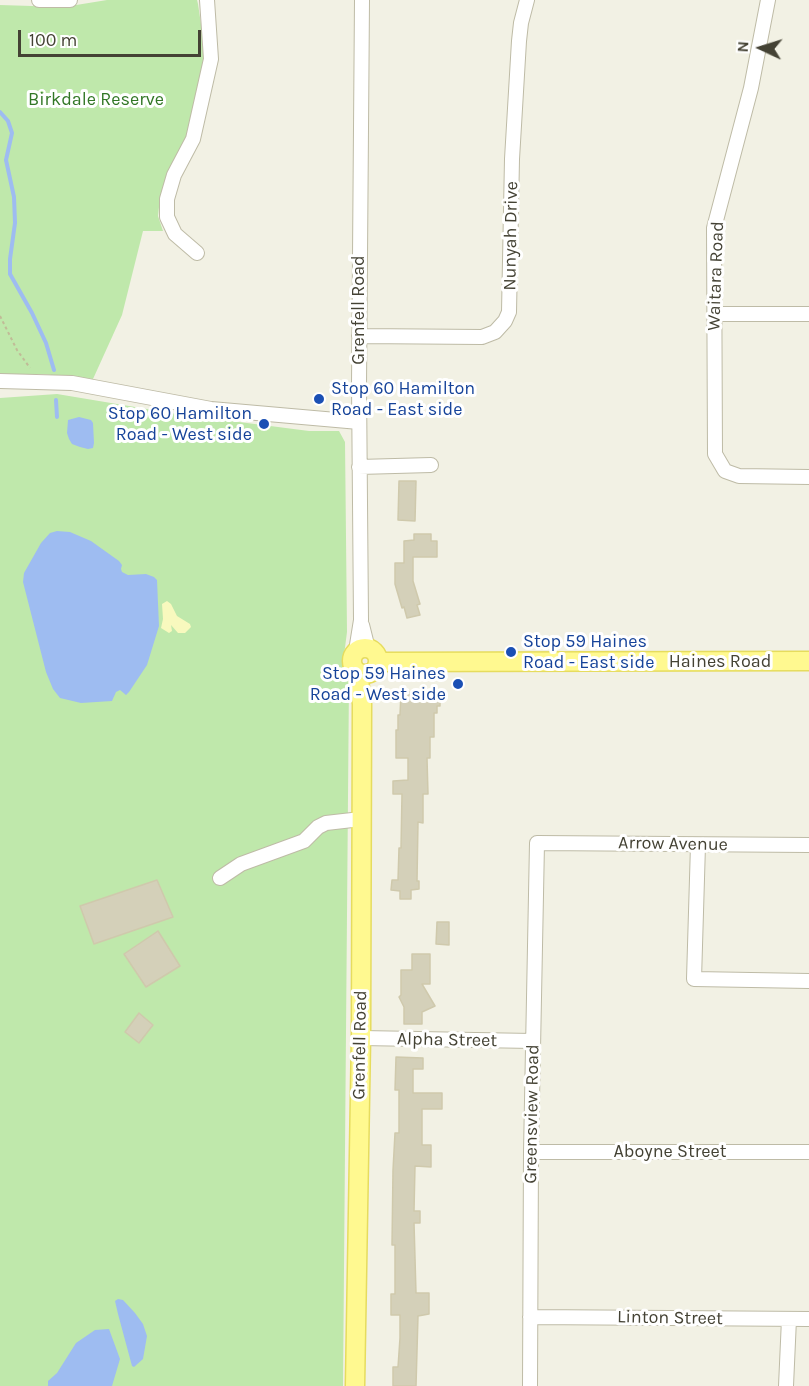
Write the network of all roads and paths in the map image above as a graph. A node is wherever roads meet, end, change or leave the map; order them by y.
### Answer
1 (39, 0) edge
2 (70, 0) edge
3 (207, 0) edge
4 (362, 0) edge
5 (527, 0) edge
6 (768, 0) edge
7 (196, 254) dead end
8 (714, 314) junction
9 (809, 314) edge
10 (0, 316) edge
11 (359, 336) junction
12 (0, 381) edge
13 (39, 381) junction
14 (359, 422) junction
15 (431, 465) dead end
16 (360, 467) junction
17 (809, 477) edge
18 (366, 661) junction
19 (809, 661) edge
20 (361, 819) junction
21 (537, 843) joint
22 (698, 845) junction
23 (809, 845) edge
24 (220, 878) dead end
25 (809, 981) edge
26 (361, 1038) junction
27 (533, 1041) junction
28 (531, 1152) junction
29 (809, 1152) edge
30 (530, 1317) junction
31 (789, 1319) junction
32 (809, 1319) edge
33 (355, 1386) edge
34 (530, 1386) edge
35 (786, 1386) edge

1 - 2 street
3 - 7 street
4 - 11 street, Grenfell Road
5 - 11 street, Nunyah Drive
6 - 8 street, Waitara Road
8 - 9 street
8 - 17 street, Waitara Road
10 - 13 path
11 - 14 street, Grenfell Road
12 - 13 street
13 - 14 street
14 - 16 street, Grenfell Road
15 - 16 street
16 - 18 street, Grenfell Road
18 - 19 main road, Haines Road
18 - 20 main road, Grenfell Road
20 - 24 street
20 - 26 main road, Grenfell Road
21 - 22 street, Arrow Avenue
21 - 27 street, Greensview Road
22 - 23 street, Arrow Avenue
22 - 25 street
26 - 27 street, Alpha Street
26 - 33 main road, Grenfell Road
27 - 28 street, Greensview Road
28 - 29 street, Aboyne Street
28 - 30 street, Greensview Road
30 - 31 street, Linton Street
30 - 34 street, Greensview Road
31 - 32 street, Linton Street
31 - 35 street

